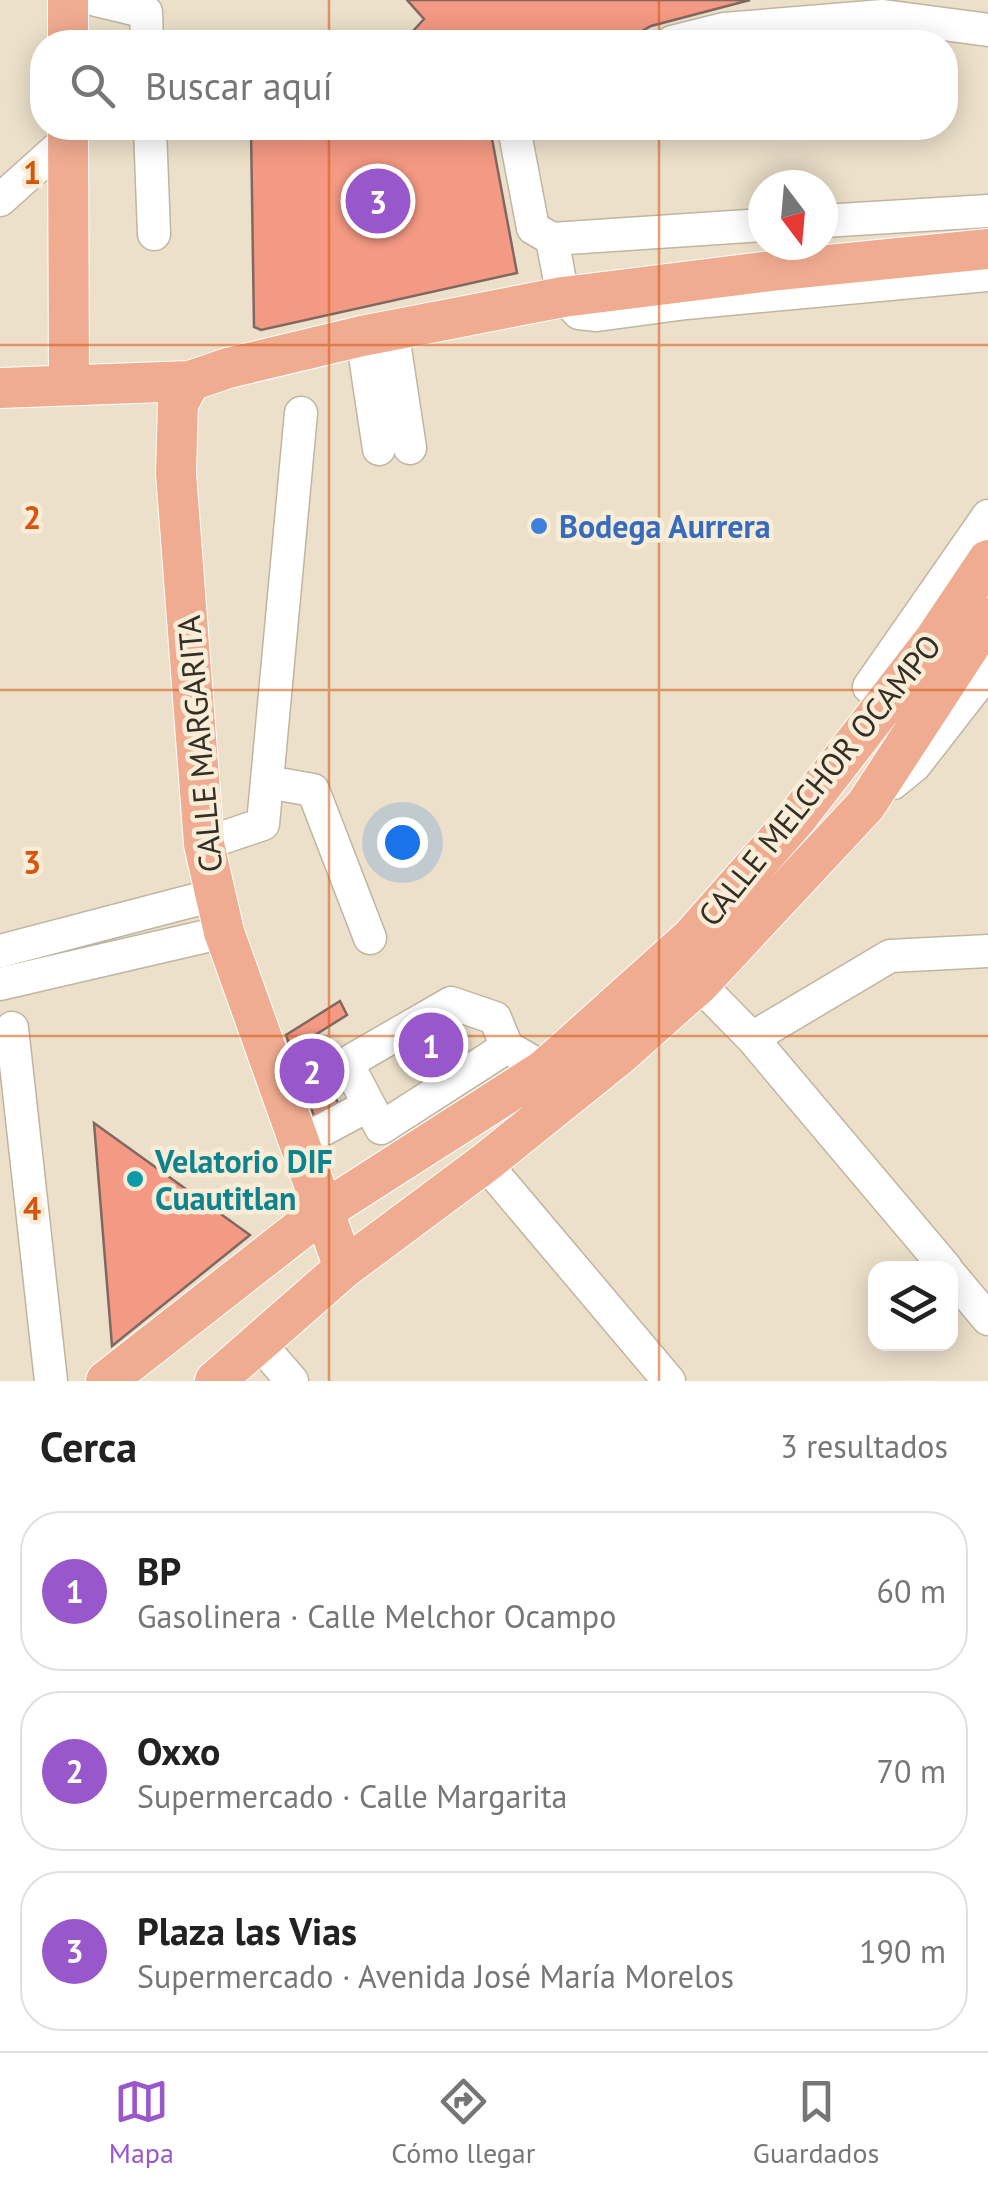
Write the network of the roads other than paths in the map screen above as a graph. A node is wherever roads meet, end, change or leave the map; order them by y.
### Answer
1 (68, 0) edge
2 (96, 0) edge
3 (68, 30) edge
4 (147, 30) edge
5 (720, 30) edge
6 (988, 30) edge
7 (61, 140) edge
8 (68, 140) edge
9 (150, 140) edge
10 (516, 140) edge
11 (0, 200) edge
12 (988, 211) edge
13 (838, 220) edge
14 (748, 226) edge
15 (154, 234) dead end
16 (552, 239) junction
17 (988, 249) edge
18 (988, 275) edge
19 (563, 297) junction
20 (377, 333) junction
21 (190, 381) junction
22 (69, 384) junction
23 (0, 388) edge
24 (301, 414) dead end
25 (394, 448) dead end
26 (988, 516) edge
27 (988, 560) edge
28 (969, 644) edge
29 (868, 687) dead end
30 (975, 698) edge
31 (267, 782) junction
32 (866, 805) junction
33 (204, 844) junction
34 (219, 913) junction
35 (370, 938) dead end
36 (988, 951) edge
37 (7, 966) edge
38 (700, 984) junction
39 (12, 1028) dead end
40 (752, 1038) junction
41 (507, 1047) junction
42 (545, 1069) junction
43 (384, 1131) junction
44 (298, 1143) junction
45 (485, 1163) junction
46 (322, 1212) junction
47 (940, 1261) edge
48 (344, 1268) junction
49 (958, 1283) edge
50 (988, 1319) edge
51 (260, 1344) junction
52 (52, 1381) edge
53 (106, 1381) edge
54 (215, 1381) edge
55 (292, 1381) edge
56 (669, 1381) edge

1 - 3 main road
2 - 4 street
5 - 6 street
7 - 11 street
8 - 22 main road
9 - 15 street
10 - 16 street
12 - 13 street
14 - 16 street
16 - 19 street
17 - 19 main road
18 - 19 street
19 - 20 main road
20 - 21 main road
20 - 25 street
21 - 22 main road
21 - 33 main road, CALLE MARGARITA
22 - 23 main road
24 - 31 street
26 - 29 street
27 - 28 main road, CALLE MELCHOR OCAMPO
28 - 30 street, CALLE MELCHOR OCAMPO
28 - 32 main road, CALLE MELCHOR OCAMPO
28 - 42 main road, CALLE MELCHOR OCAMPO
30 - 32 street, CALLE MELCHOR OCAMPO
31 - 33 street
31 - 35 street
32 - 38 main road, CALLE MELCHOR OCAMPO
33 - 34 main road, CALLE MARGARITA
34 - 37 street
34 - 44 main road, CALLE MARGARITA
36 - 40 street
38 - 40 street
38 - 45 main road, CALLE MELCHOR OCAMPO
39 - 52 street
40 - 47 street
41 - 42 street
41 - 43 street
41 - 43 street
42 - 43 main road, CALLE MELCHOR OCAMPO
43 - 44 street
43 - 46 main road, CALLE MELCHOR OCAMPO
44 - 46 main road, CALLE MARGARITA
45 - 48 main road, CALLE MELCHOR OCAMPO
45 - 56 street
46 - 48 main road, CALLE MARGARITA
46 - 53 main road, CALLE MELCHOR OCAMPO
48 - 51 main road, CALLE MELCHOR OCAMPO
49 - 50 street
51 - 54 main road, CALLE MELCHOR OCAMPO
51 - 55 street

